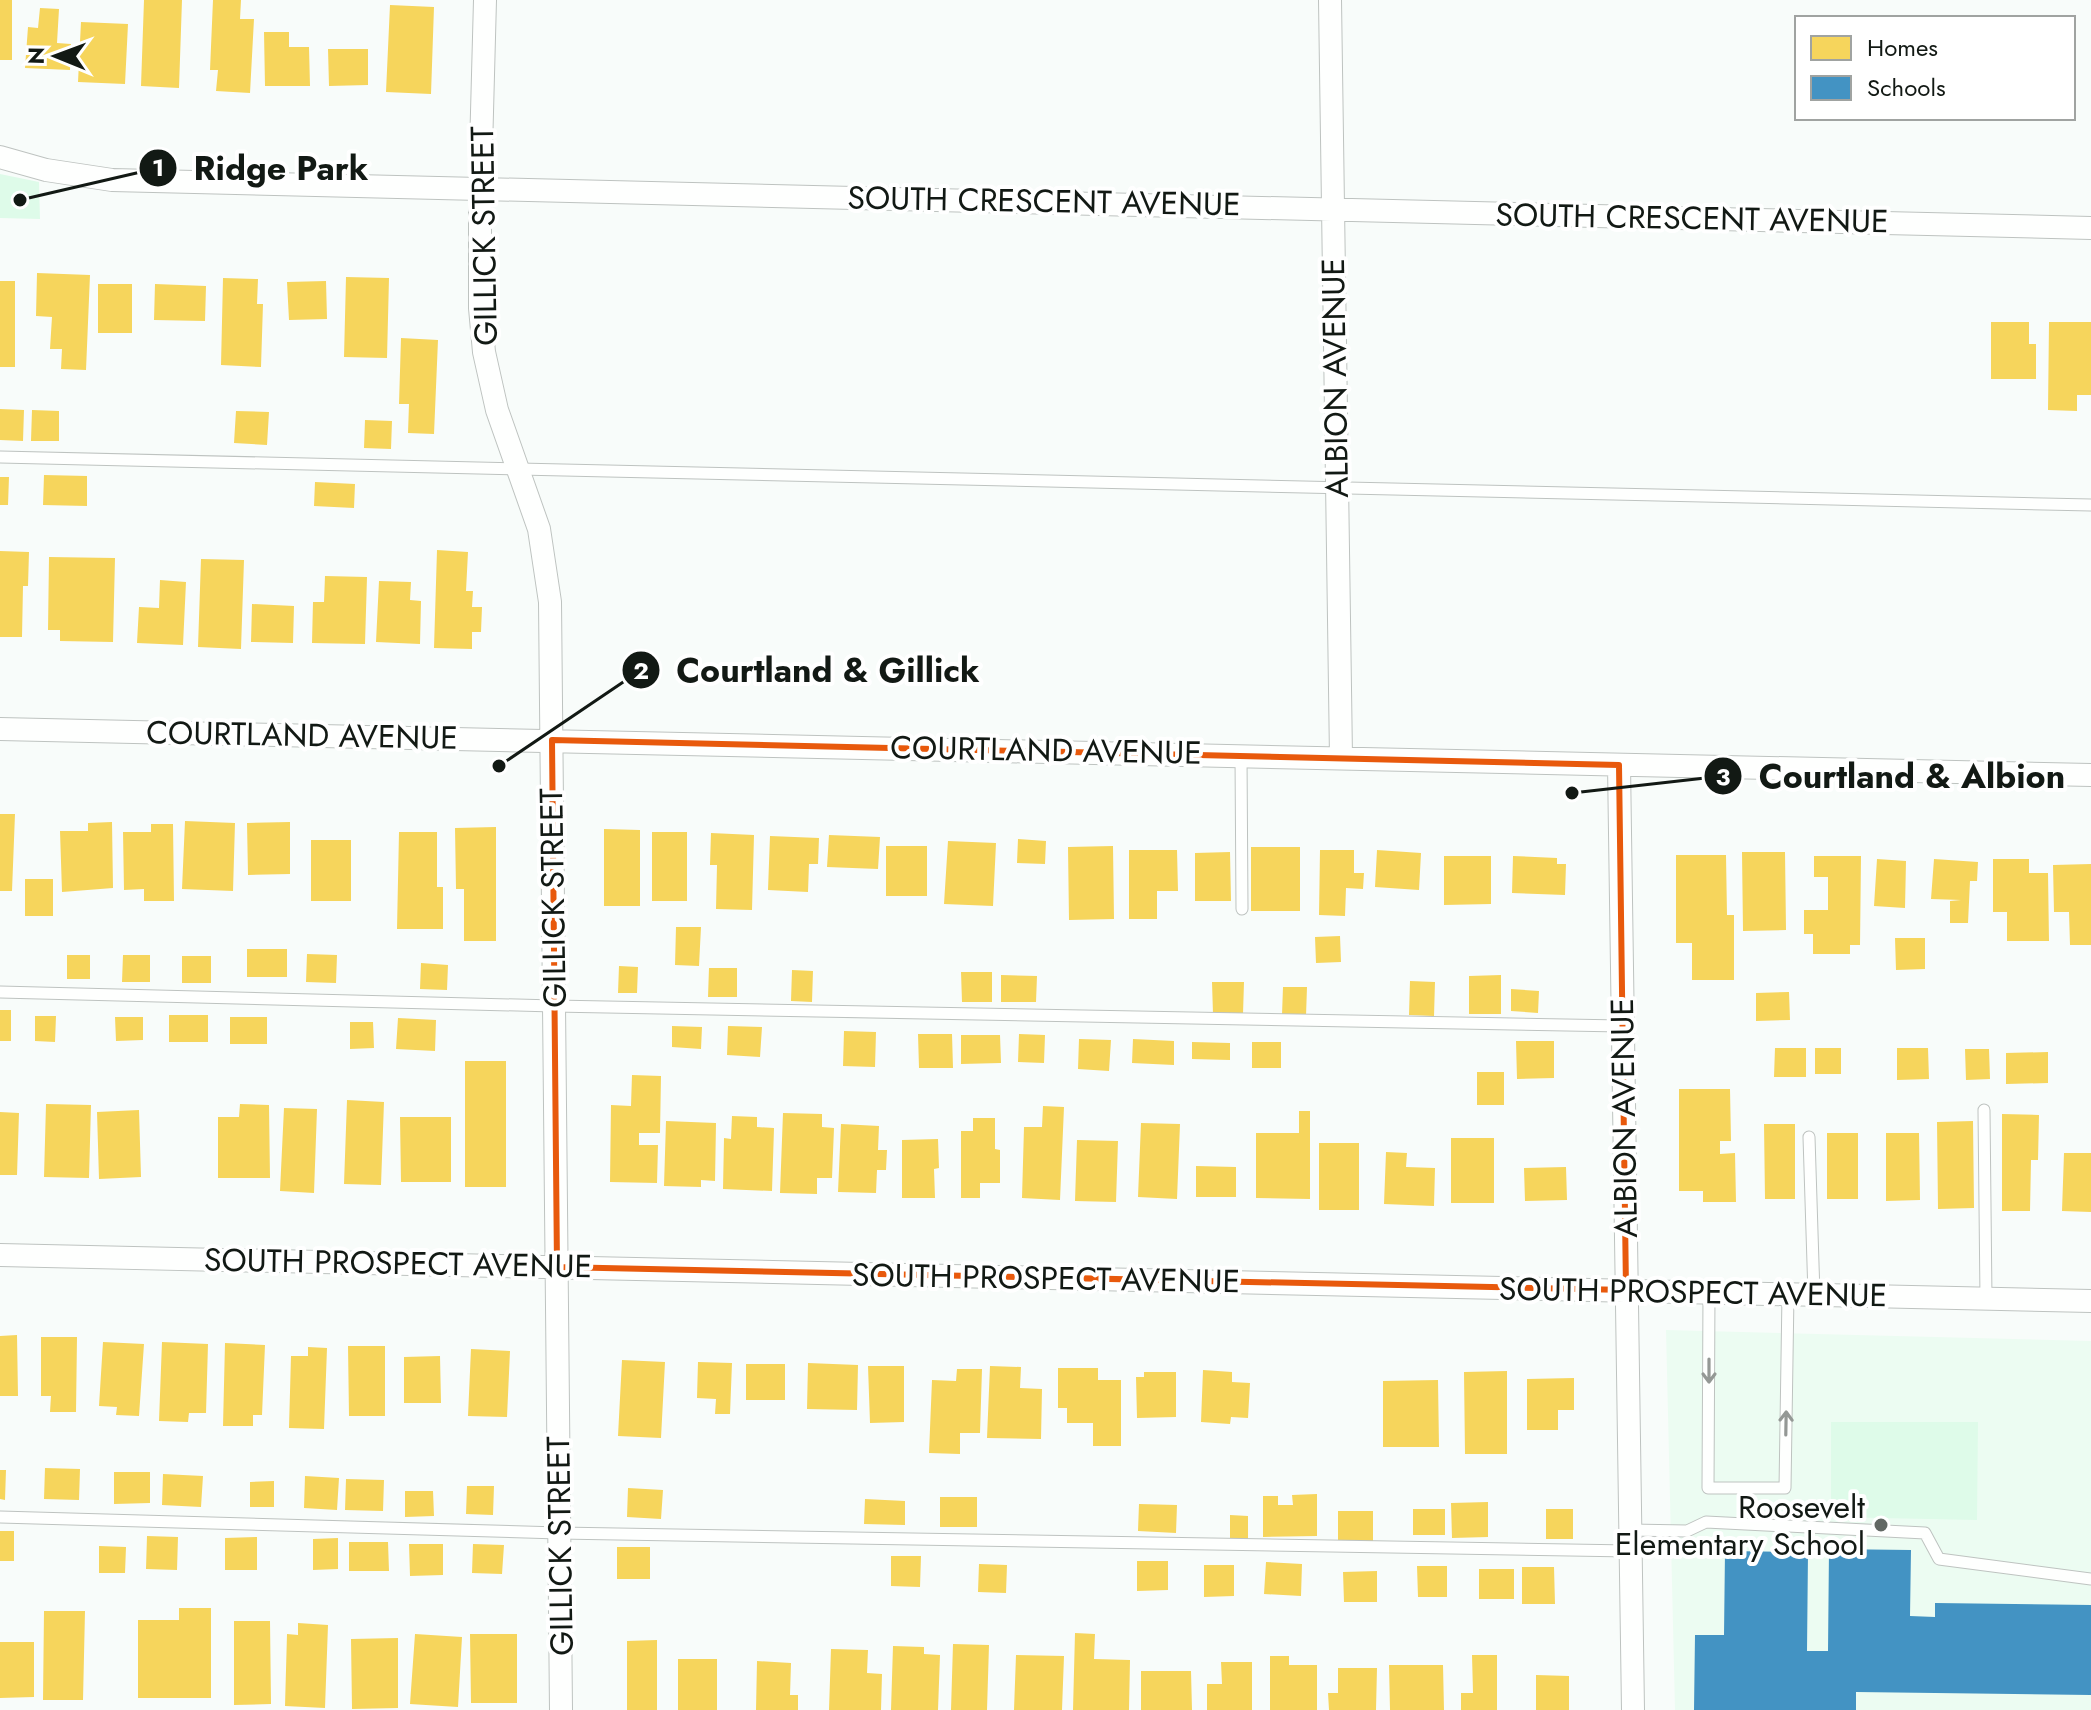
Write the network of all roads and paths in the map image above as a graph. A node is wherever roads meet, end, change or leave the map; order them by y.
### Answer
1 (485, 0) edge
2 (1330, 0) edge
3 (0, 157) edge
4 (480, 187) junction
5 (1333, 209) junction
6 (2091, 228) edge
7 (0, 457) edge
8 (516, 469) junction
9 (1337, 487) junction
10 (2091, 505) edge
11 (0, 729) edge
12 (552, 740) junction
13 (1241, 754) junction
14 (1341, 757) junction
15 (1619, 765) junction
16 (2091, 775) edge
17 (1242, 909) dead end
18 (0, 992) edge
19 (554, 1006) junction
20 (1622, 1026) junction
21 (1984, 1110) dead end
22 (1809, 1137) dead end
23 (0, 1255) edge
24 (557, 1267) junction
25 (1626, 1290) junction
26 (1709, 1293) junction
27 (1788, 1294) junction
28 (1814, 1295) junction
29 (1986, 1299) junction
30 (2091, 1301) edge
31 (0, 1517) edge
32 (559, 1533) junction
33 (1630, 1541) junction
34 (2091, 1579) edge
35 (561, 1710) edge
36 (1633, 1710) edge

1 - 4 street, GILLICK STREET
2 - 5 street, ALBION AVENUE
3 - 4 street, SOUTH CRESCENT AVENUE
4 - 5 street, SOUTH CRESCENT AVENUE
4 - 8 street, GILLICK STREET
5 - 6 street, SOUTH CRESCENT AVENUE
5 - 9 street, ALBION AVENUE
7 - 8 lane
8 - 9 lane
8 - 12 street, GILLICK STREET
9 - 10 lane
9 - 14 street, ALBION AVENUE
11 - 12 street, COURTLAND AVENUE
12 - 13 street, COURTLAND AVENUE
12 - 19 street, GILLICK STREET
13 - 14 street, COURTLAND AVENUE
13 - 17 lane
14 - 15 street, COURTLAND AVENUE
15 - 16 street, COURTLAND AVENUE
15 - 20 street, ALBION AVENUE
18 - 19 lane
19 - 20 lane
19 - 24 street, GILLICK STREET
20 - 25 street, ALBION AVENUE
21 - 29 lane
22 - 28 lane
23 - 24 street, SOUTH PROSPECT AVENUE
24 - 25 street, SOUTH PROSPECT AVENUE
24 - 32 street, GILLICK STREET
25 - 26 street, SOUTH PROSPECT AVENUE
25 - 33 street, ALBION AVENUE
26 - 27 street, SOUTH PROSPECT AVENUE
26 -> 27 lane
27 - 28 street, SOUTH PROSPECT AVENUE
28 - 29 street, SOUTH PROSPECT AVENUE
29 - 30 street, SOUTH PROSPECT AVENUE
31 - 32 lane
32 - 33 lane
32 - 35 street, GILLICK STREET
33 - 34 lane
33 - 36 street, ALBION AVENUE

